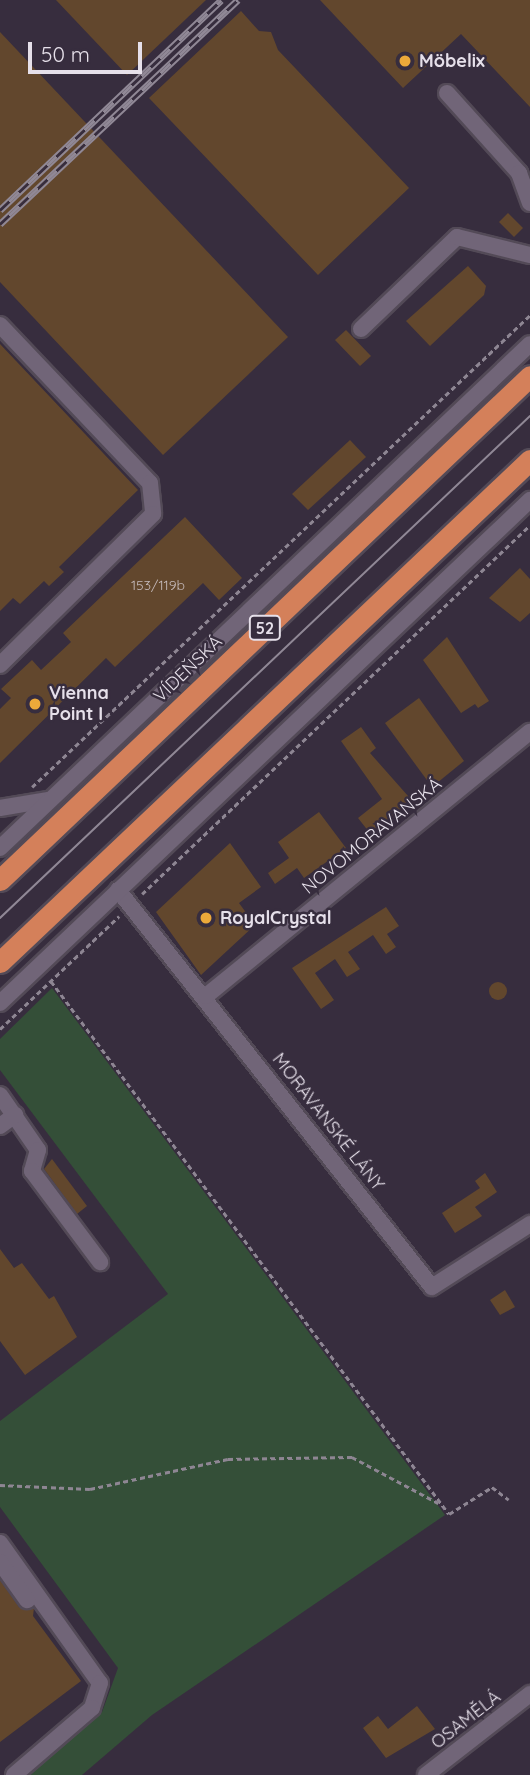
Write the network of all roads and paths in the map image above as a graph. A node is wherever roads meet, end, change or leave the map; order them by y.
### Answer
1 (447, 93) dead end
2 (530, 203) edge
3 (530, 255) edge
4 (530, 315) edge
5 (0, 325) edge
6 (361, 329) dead end
7 (530, 344) edge
8 (530, 376) edge
9 (530, 460) edge
10 (530, 500) edge
11 (530, 525) edge
12 (2, 661) edge
13 (530, 732) edge
14 (50, 799) junction
15 (6, 808) edge
16 (0, 848) edge
17 (0, 880) edge
18 (118, 890) junction
19 (131, 905) junction
20 (0, 961) edge
21 (51, 981) junction
22 (206, 996) junction
23 (0, 1003) edge
24 (0, 1030) edge
25 (0, 1095) edge
26 (15, 1115) junction
27 (0, 1126) edge
28 (530, 1224) edge
29 (100, 1262) dead end
30 (0, 1485) edge
31 (509, 1500) dead end
32 (441, 1505) junction
33 (0, 1543) edge
34 (0, 1562) edge
35 (27, 1600) dead end
36 (530, 1695) edge
37 (14, 1775) edge
38 (426, 1775) edge

1 - 2 street
3 - 6 street
4 - 15 path
5 - 12 street
7 - 14 street, VÍDEŇSKÁ
8 - 17 highway, VÍDEŇSKÁ / 52
9 - 20 highway
10 - 18 street
11 - 19 path
13 - 22 street, NOVOMORAVANSKÁ
14 - 15 street
14 - 16 street, VÍDEŇSKÁ
18 - 19 street, MORAVANSKÉ LÁNY
18 - 23 street
19 - 21 path
19 - 22 street, MORAVANSKÉ LÁNY
21 - 24 path
21 - 32 path
22 - 28 street, MORAVANSKÉ LÁNY
25 - 26 street
26 - 27 street
26 - 29 street
30 - 32 path
31 - 32 path
33 - 37 street
34 - 35 street
36 - 38 street, OSAMĚLÁ

